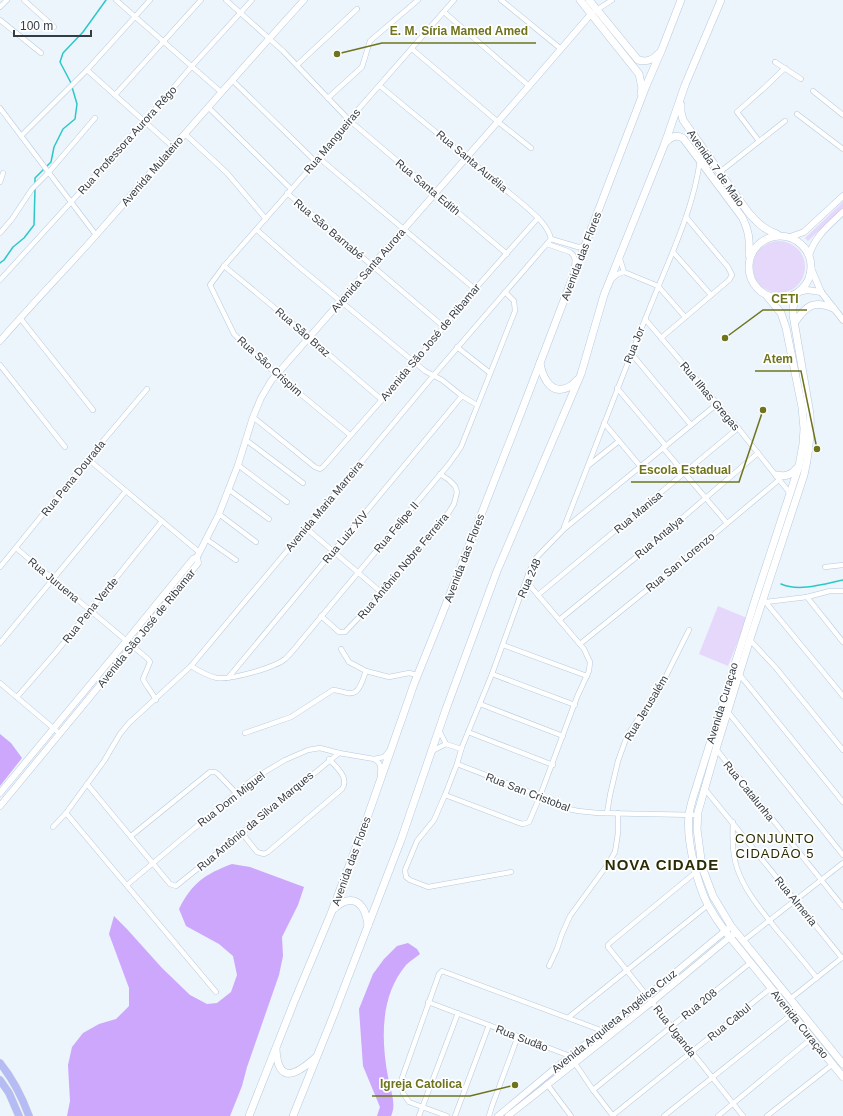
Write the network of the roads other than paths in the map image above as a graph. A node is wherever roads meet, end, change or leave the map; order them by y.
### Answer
1 (7, 0) edge
2 (24, 0) edge
3 (116, 0) edge
4 (150, 0) edge
5 (201, 0) edge
6 (226, 0) edge
7 (252, 0) edge
8 (304, 0) edge
9 (418, 0) edge
10 (454, 0) edge
11 (501, 0) edge
12 (580, 0) edge
13 (589, 0) edge
14 (612, 0) edge
15 (681, 0) edge
16 (722, 0) edge
17 (0, 7) edge
18 (358, 9) dead end
19 (444, 12) junction
20 (594, 12) junction
21 (241, 13) junction
22 (135, 17) junction
23 (0, 20) edge
24 (54, 27) dead end
25 (269, 38) junction
26 (164, 42) junction
27 (412, 49) junction
28 (561, 49) junction
29 (662, 49) junction
30 (41, 53) dead end
31 (775, 62) dead end
32 (297, 65) junction
33 (192, 66) junction
34 (785, 68) junction
35 (87, 70) junction
36 (801, 79) dead end
37 (232, 80) junction
38 (685, 85) junction
39 (380, 86) junction
40 (529, 86) junction
41 (813, 91) dead end
42 (221, 92) junction
43 (115, 95) junction
44 (328, 98) junction
45 (638, 107) junction
46 (0, 108) edge
47 (208, 108) junction
48 (797, 114) dead end
49 (843, 115) edge
50 (95, 118) dead end
51 (349, 120) junction
52 (785, 121) dead end
53 (144, 122) junction
54 (497, 122) junction
55 (185, 134) junction
56 (21, 136) junction
57 (759, 141) junction
58 (665, 143) junction
59 (173, 147) junction
60 (531, 148) dead end
61 (843, 149) edge
62 (467, 157) junction
63 (317, 160) junction
64 (700, 160) junction
65 (48, 172) junction
66 (720, 172) junction
67 (3, 173) dead end
68 (0, 182) edge
69 (289, 191) junction
70 (435, 193) junction
71 (843, 196) edge
72 (72, 202) junction
73 (843, 212) edge
74 (686, 217) junction
75 (538, 218) junction
76 (266, 219) junction
77 (257, 230) junction
78 (403, 230) junction
79 (0, 233) edge
80 (96, 235) junction
81 (780, 235) junction
82 (790, 236) junction
83 (551, 239) junction
84 (547, 244) junction
85 (585, 246) junction
86 (673, 252) junction
87 (507, 254) junction
88 (620, 256) junction
89 (809, 256) junction
90 (748, 260) junction
91 (372, 265) junction
92 (224, 266) junction
93 (811, 268) junction
94 (624, 272) junction
95 (0, 280) edge
96 (211, 282) joint
97 (609, 282) junction
98 (570, 284) junction
99 (658, 286) junction
100 (475, 289) junction
101 (505, 292) junction
102 (798, 292) junction
103 (821, 292) junction
104 (710, 296) junction
105 (767, 296) junction
106 (341, 302) junction
107 (833, 308) junction
108 (685, 316) junction
109 (20, 318) junction
110 (645, 319) junction
111 (843, 320) edge
112 (795, 322) junction
113 (444, 326) junction
114 (309, 338) junction
115 (661, 338) junction
116 (0, 341) edge
117 (457, 348) junction
118 (631, 353) junction
119 (414, 363) junction
120 (540, 363) junction
121 (0, 365) edge
122 (490, 373) junction
123 (276, 374) junction
124 (581, 374) junction
125 (433, 376) junction
126 (617, 388) junction
127 (147, 389) dead end
128 (462, 396) junction
129 (382, 400) junction
130 (717, 404) junction
131 (477, 405) junction
132 (93, 410) dead end
133 (252, 417) junction
134 (604, 422) junction
135 (691, 425) junction
136 (738, 428) junction
137 (350, 435) junction
138 (246, 440) junction
139 (619, 441) junction
140 (665, 447) junction
141 (65, 448) dead end
142 (758, 453) junction
143 (88, 459) junction
144 (238, 465) junction
145 (588, 466) junction
146 (640, 466) junction
147 (798, 466) junction
148 (685, 473) junction
149 (440, 474) junction
150 (778, 477) junction
151 (303, 483) dead end
152 (228, 489) junction
153 (126, 491) junction
154 (789, 492) junction
155 (706, 497) junction
156 (288, 502) dead end
157 (219, 514) junction
158 (269, 519) dead end
159 (162, 521) junction
160 (727, 523) junction
161 (306, 528) junction
162 (564, 529) junction
163 (206, 538) junction
164 (256, 542) dead end
165 (773, 544) junction
166 (16, 548) junction
167 (780, 548) junction
168 (333, 550) junction
169 (198, 554) junction
170 (236, 560) dead end
171 (843, 565) edge
172 (0, 567) edge
173 (825, 567) dead end
174 (358, 572) junction
175 (53, 579) junction
176 (526, 582) junction
177 (843, 591) edge
178 (382, 593) junction
179 (538, 596) junction
180 (807, 597) junction
181 (764, 601) junction
182 (90, 610) junction
183 (321, 616) junction
184 (559, 620) junction
185 (689, 630) dead end
186 (747, 637) junction
187 (127, 640) junction
188 (843, 642) edge
189 (0, 643) edge
190 (580, 644) junction
191 (133, 645) junction
192 (502, 645) junction
193 (341, 649) dead end
194 (191, 666) junction
195 (366, 671) junction
196 (492, 674) junction
197 (739, 674) junction
198 (417, 675) junction
199 (587, 676) junction
200 (228, 678) junction
201 (0, 683) edge
202 (843, 696) edge
203 (17, 697) junction
204 (156, 700) junction
205 (480, 704) junction
206 (575, 705) junction
207 (728, 712) junction
208 (54, 729) junction
209 (439, 730) junction
210 (468, 732) junction
211 (59, 733) junction
212 (245, 733) dead end
213 (563, 736) junction
214 (446, 744) junction
215 (390, 748) junction
216 (461, 749) junction
217 (716, 749) junction
218 (843, 750) edge
219 (432, 751) junction
220 (339, 753) junction
221 (329, 759) junction
222 (374, 759) junction
223 (457, 764) junction
224 (553, 765) junction
225 (379, 782) junction
226 (87, 784) junction
227 (704, 788) junction
228 (0, 793) edge
229 (236, 793) junction
230 (445, 795) junction
231 (540, 796) junction
232 (843, 802) edge
233 (0, 806) edge
234 (66, 813) junction
235 (618, 813) junction
236 (607, 814) junction
237 (689, 814) junction
238 (698, 815) junction
239 (733, 822) junction
240 (53, 827) dead end
241 (242, 833) junction
242 (131, 836) junction
243 (843, 855) edge
244 (153, 862) junction
245 (843, 863) edge
246 (511, 872) dead end
247 (696, 872) junction
248 (821, 880) junction
249 (127, 885) junction
250 (796, 900) junction
251 (708, 905) junction
252 (843, 907) edge
253 (332, 910) junction
254 (770, 921) junction
255 (368, 925) junction
256 (730, 932) junction
257 (743, 941) junction
258 (842, 958) edge
259 (750, 963) junction
260 (549, 966) dead end
261 (627, 970) junction
262 (817, 978) junction
263 (771, 988) junction
264 (216, 992) dead end
265 (647, 996) junction
266 (790, 999) junction
267 (428, 1002) junction
268 (652, 1002) junction
269 (458, 1013) junction
270 (792, 1014) junction
271 (569, 1018) junction
272 (489, 1025) junction
273 (672, 1026) junction
274 (603, 1031) junction
275 (518, 1036) junction
276 (812, 1038) junction
277 (276, 1047) junction
278 (692, 1053) junction
279 (317, 1056) junction
280 (570, 1056) junction
281 (0, 1063) edge
282 (574, 1064) junction
283 (833, 1064) junction
284 (843, 1064) edge
285 (10, 1076) junction
286 (843, 1077) edge
287 (712, 1078) junction
288 (1, 1081) edge
289 (547, 1084) junction
290 (593, 1090) junction
291 (734, 1104) junction
292 (423, 1108) junction
293 (569, 1114) edge
294 (19, 1116) edge
295 (29, 1116) edge
296 (249, 1116) edge
297 (293, 1116) edge
298 (420, 1116) edge
299 (447, 1116) edge
300 (455, 1116) edge
301 (489, 1116) edge
302 (498, 1116) edge
303 (508, 1116) edge
304 (562, 1116) edge
305 (612, 1116) edge
306 (664, 1116) edge
307 (718, 1116) edge
308 (743, 1116) edge
309 (766, 1116) edge

1 - 17 street
2 - 24 street
3 - 22 street
4 - 22 street
5 - 26 street
6 - 21 street
7 - 21 street, Rua Professora Aurora Rêgo
8 - 25 street, Avenida Mulateiro
9 - 44 street
10 - 19 street, Rua Mangueiras
11 - 28 street
12 - 20 main road
13 - 20 main road
14 - 20 street
15 - 29 main road, Avenida das Flores
16 - 38 main road
18 - 32 street
19 - 27 street, Rua Mangueiras
19 - 40 street
20 - 28 street, Avenida Santa Aurora
20 - 29 main road
20 - 45 main road
21 - 25 street
21 - 33 street, Rua Professora Aurora Rêgo
22 - 26 street
22 - 35 street
23 - 30 street
25 - 32 street, Rua Santa Edith
25 - 37 street, Avenida Mulateiro
26 - 33 street
26 - 43 street
27 - 39 street, Rua Mangueiras
27 - 54 street
28 - 40 street, Avenida Santa Aurora
29 - 45 main road, Avenida das Flores
31 - 34 street
32 - 44 street, Rua Santa Edith
33 - 42 street
33 - 53 street, Rua Professora Aurora Rêgo
34 - 36 street
34 - 57 street
35 - 43 street
35 - 56 street
37 - 42 street, Avenida Mulateiro
37 - 63 street
38 - 58 main road
38 - 66 main road, Avenida 7 de Maio
39 - 51 street, Rua Mangueiras
39 - 62 street, Rua Santa Aurélia
40 - 54 street, Avenida Santa Aurora
41 - 49 street
42 - 47 street, Avenida Mulateiro
43 - 53 street
44 - 51 street, Rua Santa Edith
45 - 85 main road, Avenida das Flores
46 - 56 street
47 - 55 street, Avenida Mulateiro
47 - 69 street, Rua São Barnabé
48 - 61 street
50 - 65 street
51 - 63 street, Rua Mangueiras
51 - 70 street, Rua Santa Edith
52 - 57 street
53 - 59 street
53 - 72 street, Rua Professora Aurora Rêgo
54 - 60 street
54 - 62 street, Avenida Santa Aurora
55 - 59 street, Avenida Mulateiro
55 - 76 street
56 - 65 street
57 - 66 street
58 - 64 main road, Avenida 7 de Maio
58 - 88 main road
59 - 80 street, Avenida Mulateiro
62 - 70 street, Avenida Santa Aurora
62 - 75 street, Rua Santa Aurélia
63 - 69 street, Rua Mangueiras
63 - 78 street
64 - 74 street, Rua Jor
64 - 90 main road, Avenida 7 de Maio
65 - 72 street
65 - 79 street
66 - 81 main road, Avenida 7 de Maio
67 - 68 street
69 - 76 street, Rua Mangueiras
69 - 91 street, Rua São Barnabé
70 - 78 street, Avenida Santa Aurora
70 - 87 street, Rua Santa Edith
71 - 82 street
72 - 80 street
72 - 95 street, Rua Professora Aurora Rêgo
73 - 89 street
74 - 86 street, Rua Jor
74 - 104 street
75 - 83 street, Rua Santa Aurélia
75 - 87 street, Avenida São José de Ribamar
76 - 77 street, Rua Mangueiras
77 - 92 street, Rua Mangueiras
77 - 106 street
78 - 91 street, Avenida Santa Aurora
78 - 100 street
80 - 109 street, Avenida Mulateiro
81 - 82 main road
81 - 90 main road
82 - 89 main road
83 - 84 street
83 - 85 street
84 - 98 street
84 - 101 street, Avenida Maria Marreira
85 - 98 main road, Avenida das Flores
86 - 99 street, Rua Jor
86 - 104 street
87 - 100 street, Avenida São José de Ribamar
88 - 94 street
88 - 97 main road
89 - 93 main road
90 - 105 main road
91 - 106 street, Avenida Santa Aurora
91 - 113 street, Rua São Barnabé
92 - 96 street, Rua Mangueiras
92 - 114 street, Rua São Braz
93 - 102 main road
93 - 103 street
94 - 97 street
94 - 99 street
96 - 123 street, Rua São Crispim
97 - 124 main road
98 - 120 main road, Avenida das Flores
99 - 108 street
99 - 110 street, Rua Jor
100 - 113 street, Avenida São José de Ribamar
101 - 117 street, Avenida Maria Marreira
101 - 122 street, Rua Felipe II
102 - 103 street
102 - 105 main road
102 - 112 main road, Avenida Curaçao
103 - 107 street
104 - 108 street
105 - 147 main road, Avenida Curaçao
106 - 114 street, Avenida Santa Aurora
106 - 119 street
107 - 111 street
107 - 112 main road
108 - 115 street
109 - 116 street, Avenida Mulateiro
109 - 132 street
110 - 115 street, Rua Ilhas Gregas
110 - 118 street, Rua Jor
112 - 167 main road, Avenida Curaçao
113 - 119 street, Avenida São José de Ribamar
114 - 123 street, Avenida Santa Aurora
114 - 129 street, Rua São Braz
115 - 130 street, Rua Ilhas Gregas
117 - 122 street
117 - 125 street, Avenida Maria Marreira
118 - 126 street, Rua Jor
118 - 135 street
119 - 125 street
119 - 129 street, Avenida São José de Ribamar
120 - 124 main road
120 - 198 main road, Avenida das Flores
121 - 141 street
122 - 131 street, Rua Felipe II
123 - 133 street, Avenida Santa Aurora
123 - 137 street, Rua São Crispim
124 - 209 main road
125 - 128 street
125 - 161 street, Avenida Maria Marreira
126 - 134 street, Rua Jor
126 - 140 street
127 - 143 street, Rua Pena Dourada
128 - 131 street
128 - 168 street, Rua Luiz XIV
129 - 137 street, Avenida São José de Ribamar
130 - 135 street, Rua 248
130 - 136 street, Rua Ilhas Gregas
131 - 149 street, Rua Felipe II
133 - 137 street, Avenida São José de Ribamar
133 - 138 street, Avenida Santa Aurora
134 - 139 street
134 - 145 street, Rua Jor
135 - 140 street, Rua 248
136 - 142 street, Rua Ilhas Gregas
136 - 148 street, Rua Manisa
138 - 144 street, Avenida Santa Aurora
138 - 151 street
139 - 145 street
139 - 146 street
140 - 146 street, Rua 248
140 - 148 street
142 - 150 street, Rua Ilhas Gregas
142 - 155 street, Rua Antalya
143 - 153 street
143 - 166 street, Rua Pena Dourada
144 - 152 street, Avenida Santa Aurora
144 - 156 street
145 - 162 street, Rua Jor
146 - 162 street, Rua 248
147 - 150 main road
147 - 154 main road, Avenida Curaçao
148 - 155 street
148 - 179 street, Rua Manisa
149 - 174 street, Rua Felipe II
149 - 178 street, Rua Antônio Nobre Ferreira
150 - 154 street, Rua Ilhas Gregas
150 - 160 street, Rua San Lorenzo
152 - 157 street, Avenida Santa Aurora
152 - 158 street
153 - 159 street
153 - 175 street
154 - 165 main road, Avenida Curaçao
155 - 160 street
155 - 184 street, Rua Antalya
157 - 163 street, Avenida Santa Aurora
157 - 164 street
159 - 169 street
159 - 182 street, Rua Pena Verde
160 - 190 street, Rua San Lorenzo
161 - 168 street
161 - 194 street, Avenida Maria Marreira
162 - 176 street, Rua 248
163 - 169 street, Avenida Santa Aurora
163 - 170 street
165 - 167 main road
165 - 186 main road, Avenida Curaçao
166 - 172 street, Rua Pena Dourada
166 - 175 street, Rua Juruena
167 - 181 main road, Avenida Curaçao
168 - 174 street
168 - 200 street, Rua Luiz XIV
169 - 187 street, Avenida São José de Ribamar
169 - 191 street, Avenida São José de Ribamar
171 - 173 street
174 - 178 street
174 - 183 street, Rua Felipe II
175 - 182 street, Rua Juruena
175 - 189 street
176 - 179 street
176 - 192 street, Rua 248
177 - 180 street
178 - 183 street, Rua Antônio Nobre Ferreira
179 - 184 street
180 - 181 street
180 - 188 street
181 - 186 main road, Avenida Curaçao
181 - 202 street
182 - 187 street, Rua Juruena
182 - 203 street, Rua Pena Verde
183 - 200 street, Rua Felipe II
184 - 190 street
185 - 236 street, Rua Jerusalém
186 - 197 main road, Avenida Curaçao
186 - 218 street
186 - 237 main road, Avenida Curaçao
187 - 191 street, Rua Juruena
187 - 208 street, Avenida São José de Ribamar
190 - 199 street
191 - 204 street, Rua Juruena
191 - 211 street, Avenida São José de Ribamar
192 - 196 street, Rua 248
192 - 199 street
193 - 195 street
194 - 200 street, Rua Felipe II
194 - 204 street, Avenida Maria Marreira
195 - 198 street
195 - 212 street
196 - 205 street, Rua 248
196 - 206 street
197 - 207 main road, Avenida Curaçao
197 - 232 street
198 - 215 main road, Avenida das Flores
199 - 206 street
201 - 203 street
203 - 208 street
204 - 226 street, Avenida Maria Marreira
205 - 210 street, Rua 248
205 - 213 street
206 - 213 street
207 - 217 main road, Avenida Curaçao
207 - 243 street
208 - 211 street
208 - 228 street, Avenida São José de Ribamar
209 - 214 street
209 - 219 main road
210 - 216 street, Rua 248
210 - 224 street
211 - 233 street, Avenida São José de Ribamar
213 - 224 street
214 - 216 street
214 - 219 street
215 - 222 street
215 - 225 main road, Avenida das Flores
216 - 223 street, Rua 248
217 - 227 main road, Avenida Curaçao
217 - 248 street, Rua Catalunha
219 - 255 main road
220 - 221 street, Rua Antônio da Silva Marques
220 - 222 street, Rua Dom Miguel
220 - 229 street, Rua Dom Miguel
221 - 241 street, Rua Antônio da Silva Marques
221 - 241 street
222 - 225 street
223 - 230 street, Rua 248
223 - 231 street, Rua San Cristobal
224 - 231 street
225 - 253 main road, Avenida das Flores
226 - 234 street, Avenida Maria Marreira
226 - 242 street
227 - 238 main road, Avenida Curaçao
227 - 239 street, Rua Almeria
229 - 242 street
229 - 244 street, Rua Dom Miguel
230 - 231 street
230 - 246 street, Rua 248
231 - 236 street, Rua San Cristobal
234 - 240 street, Avenida Maria Marreira
234 - 249 street
235 - 236 street, Rua San Cristobal
235 - 237 street, Rua San Cristobal
235 - 260 street
237 - 238 street, Rua San Cristobal
237 - 247 main road, Avenida Curaçao
238 - 256 main road, Avenida Curaçao
239 - 250 street, Rua Almeria
239 - 254 street
241 - 244 street, Rua Antônio da Silva Marques
242 - 244 street
244 - 249 street, Rua Dom Miguel
245 - 248 street
247 - 251 main road, Avenida Curaçao
247 - 261 street, Rua Uganda
248 - 250 street
248 - 252 street, Rua Catalunha
249 - 264 street
250 - 254 street
250 - 258 street, Rua Almeria
251 - 256 main road, Avenida Curaçao
251 - 261 street
253 - 255 main road
253 - 277 main road, Avenida das Flores
254 - 257 street
254 - 262 street
255 - 279 main road
256 - 257 main road, Avenida Curaçao
256 - 259 main road, Avenida Curaçao
256 - 265 street, Avenida Arquiteta Angélica Cruz
256 - 268 street, Avenida Arquiteta Angélica Cruz
257 - 266 main road, Avenida Curaçao
258 - 262 street
259 - 263 main road, Avenida Curaçao
259 - 273 street, Rua 208
261 - 265 street, Rua Uganda
261 - 271 street
262 - 266 street
263 - 270 main road, Avenida Curaçao
263 - 278 street, Rua Cabul
265 - 268 street, Rua Uganda
265 - 274 street, Avenida Arquiteta Angélica Cruz
266 - 284 main road, Avenida Curaçao
267 - 269 street, Rua Sudão
267 - 271 street
267 - 292 street
268 - 273 street, Rua Uganda
268 - 282 street, Avenida Arquiteta Angélica Cruz
269 - 272 street, Rua Sudão
269 - 292 street
270 - 276 main road, Avenida Curaçao
270 - 287 street
271 - 274 street
272 - 275 street, Rua Sudão
272 - 300 street
273 - 278 street, Rua Uganda
273 - 290 street, Rua 208
274 - 280 street, Avenida Arquiteta Angélica Cruz
275 - 280 street, Rua Sudão
275 - 301 street
276 - 283 main road, Avenida Curaçao
276 - 291 street
277 - 279 main road
277 - 296 main road, Avenida das Flores
278 - 287 street, Rua Uganda
278 - 305 street, Rua Cabul
279 - 297 main road
280 - 282 street
280 - 302 street, Avenida Arquiteta Angélica Cruz
281 - 285 main road
282 - 289 street, Avenida Arquiteta Angélica Cruz
282 - 290 street
283 - 286 main road, Avenida Curaçao
283 - 309 street
285 - 288 main road
285 - 295 main road
287 - 291 street, Rua Uganda
287 - 306 street
288 - 294 main road
289 - 293 street
289 - 303 street, Avenida Arquiteta Angélica Cruz
290 - 305 street
291 - 307 street
291 - 308 street, Rua Uganda
292 - 298 street
292 - 299 street
293 - 304 street

